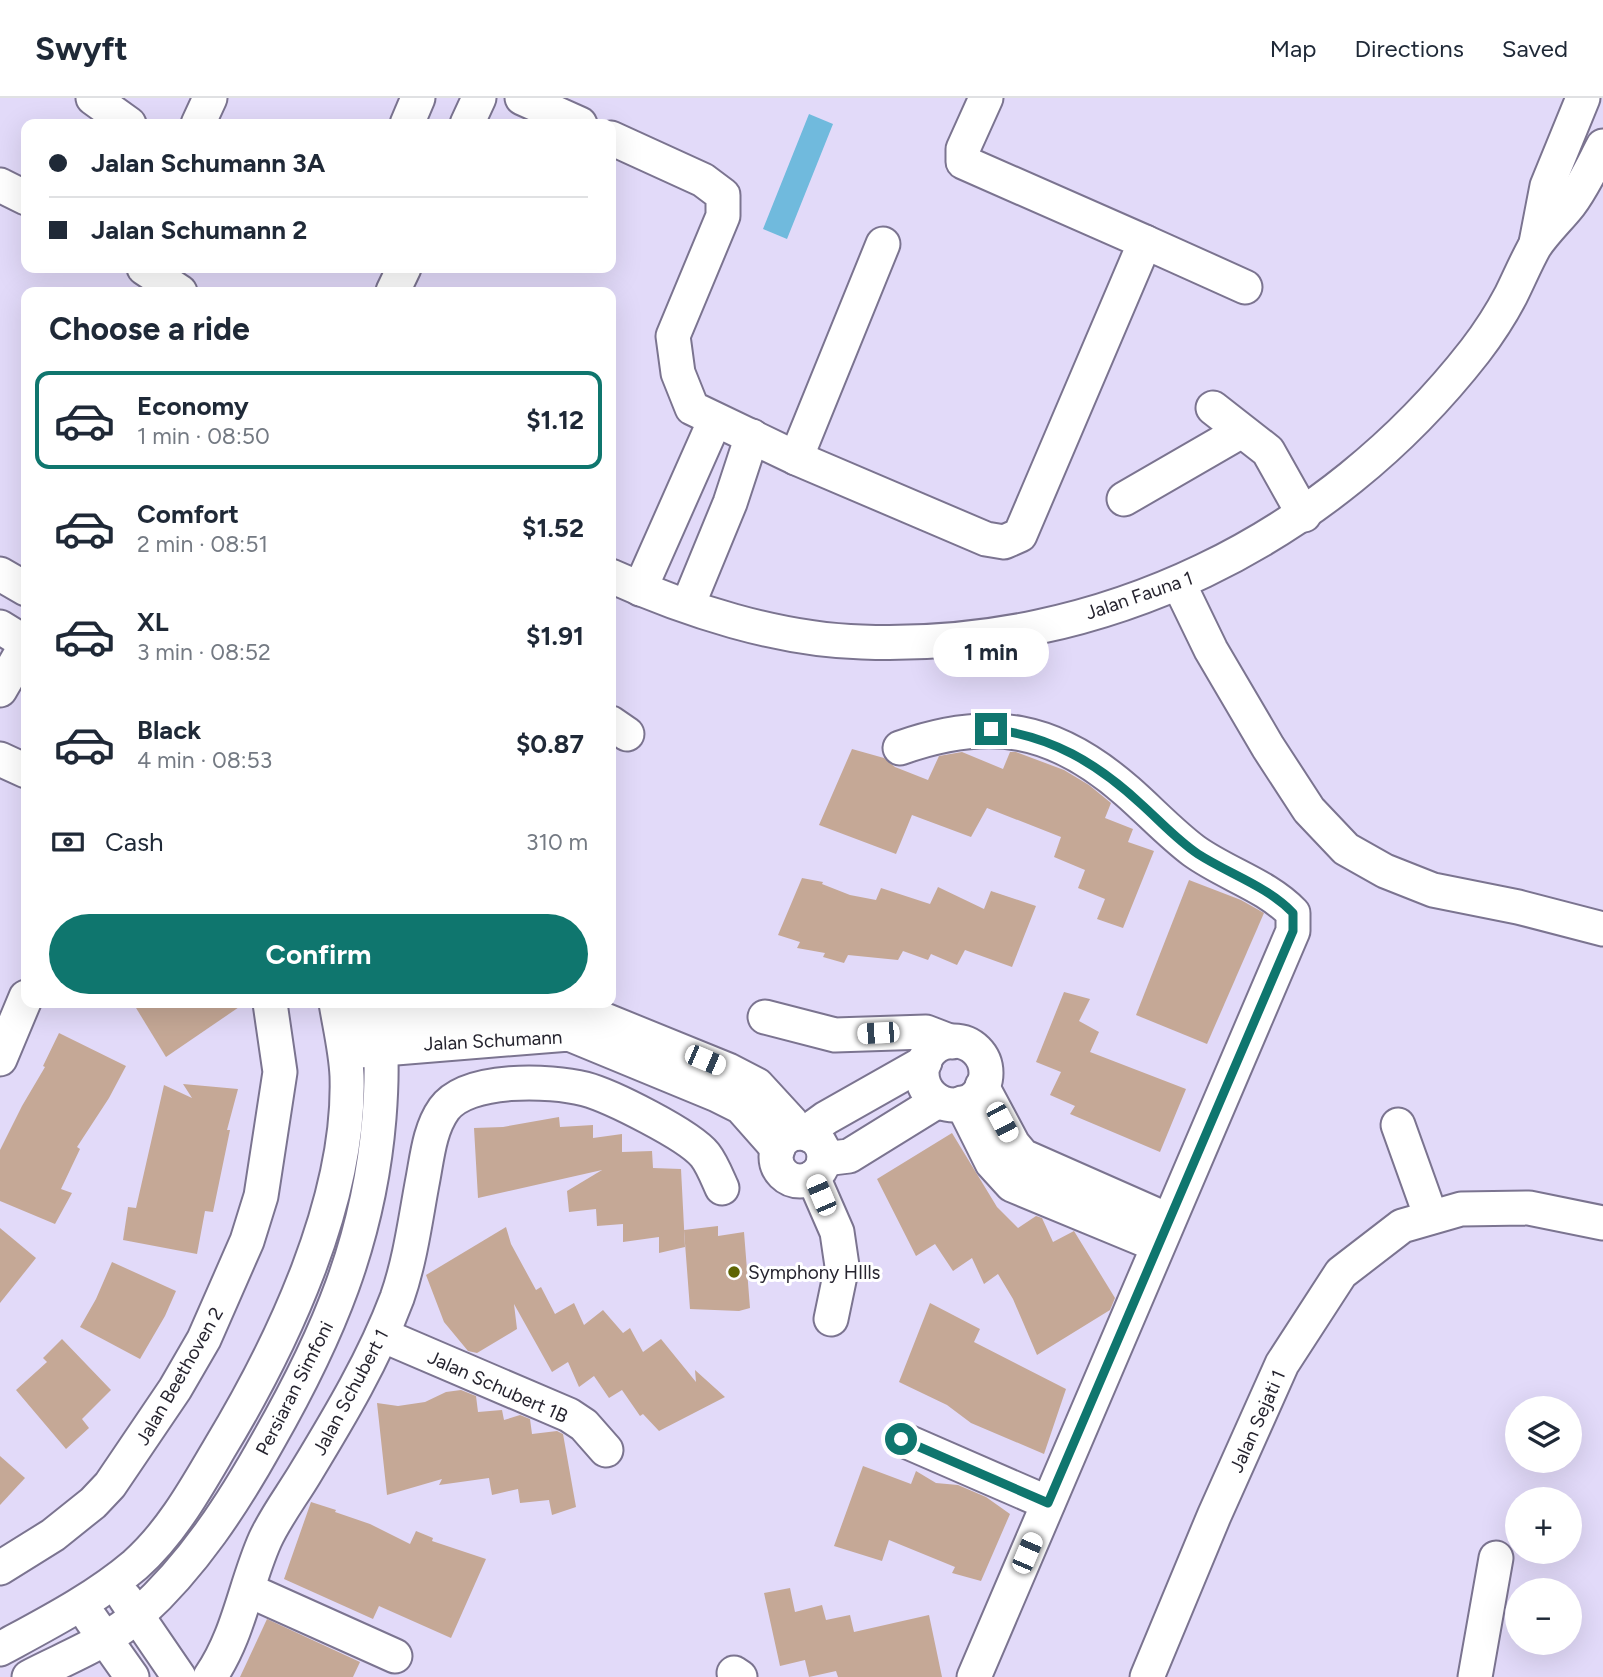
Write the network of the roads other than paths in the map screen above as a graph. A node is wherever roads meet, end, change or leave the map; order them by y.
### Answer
1 (93, 98) edge
2 (210, 98) edge
3 (418, 98) edge
4 (479, 98) edge
5 (522, 98) edge
6 (986, 98) edge
7 (1583, 98) edge
8 (122, 119) edge
9 (200, 119) edge
10 (409, 119) edge
11 (469, 119) edge
12 (569, 119) edge
13 (616, 140) edge
14 (1603, 146) edge
15 (0, 185) edge
16 (21, 196) edge
17 (1145, 242) junction
18 (883, 244) dead end
19 (1535, 246) junction
20 (152, 273) edge
21 (172, 287) edge
22 (1245, 287) dead end
23 (1213, 408) dead end
24 (715, 420) junction
25 (1240, 432) junction
26 (752, 436) junction
27 (796, 458) junction
28 (1124, 499) dead end
29 (1304, 515) junction
30 (0, 574) edge
31 (625, 583) edge
32 (1179, 584) junction
33 (21, 586) edge
34 (688, 605) junction
35 (0, 627) edge
36 (21, 641) edge
37 (21, 655) edge
38 (8, 682) edge
39 (900, 748) dead end
40 (0, 760) edge
41 (21, 770) edge
42 (1603, 929) edge
43 (21, 1008) edge
44 (271, 1008) edge
45 (561, 1008) edge
46 (575, 1008) edge
47 (765, 1017) dead end
48 (377, 1023) edge
49 (340, 1027) edge
50 (952, 1042) junction
51 (0, 1059) edge
52 (925, 1062) junction
53 (961, 1097) junction
54 (1398, 1125) dead end
55 (804, 1150) junction
56 (722, 1188) dead end
57 (1431, 1217) junction
58 (1603, 1223) edge
59 (1162, 1232) junction
60 (831, 1319) dead end
61 (382, 1335) junction
62 (901, 1439) dead end
63 (606, 1450) dead end
64 (1048, 1503) junction
65 (1496, 1558) dead end
66 (0, 1568) edge
67 (113, 1582) junction
68 (248, 1590) junction
69 (80, 1604) junction
70 (137, 1616) junction
71 (104, 1638) junction
72 (0, 1649) edge
73 (395, 1656) dead end
74 (29, 1677) edge
75 (132, 1677) edge
76 (179, 1677) edge
77 (210, 1677) edge
78 (974, 1677) edge
79 (1147, 1677) edge
80 (1475, 1677) edge

1 - 8 street
2 - 9 street
3 - 10 street
4 - 11 street
5 - 12 street
6 - 17 street
7 - 19 street, Jalan Fauna 1
13 - 24 street
14 - 19 street, Jalan Fauna 1
15 - 16 street
17 - 22 street
17 - 27 street
18 - 27 street
19 - 29 street, Jalan Fauna 1
20 - 21 street
23 - 25 street
24 - 26 street
24 - 31 street
25 - 28 street
25 - 29 street
26 - 27 street
26 - 34 street
29 - 32 street, Jalan Fauna 1
30 - 33 street
31 - 34 street, Jalan Fauna 1
32 - 34 street, Jalan Fauna 1
32 - 42 street
35 - 36 street
37 - 38 street
39 - 59 street
40 - 41 street
43 - 51 street
44 - 66 street, Jalan Beethoven 2
45 - 48 street, Jalan Schumann
46 - 55 street, Jalan Schumann
47 - 50 street
48 - 49 street, Jalan Schumann
48 - 70 street, Persiaran Simfoni
49 - 67 street, Persiaran Simfoni
50 - 52 street
50 - 53 street
52 - 53 street
52 - 55 street
53 - 55 street
53 - 59 street
54 - 57 street
55 - 60 street, Jalan Schumann
56 - 61 street, Jalan Schubert 1
57 - 58 street, Jalan Sejati 1
57 - 79 street, Jalan Sejati 1
59 - 64 street
61 - 63 street, Jalan Schubert 1B
61 - 68 street, Jalan Schubert 1
62 - 64 street
64 - 78 street
65 - 80 street
67 - 69 street, Persiaran Simfoni
67 - 70 street
68 - 73 street
68 - 77 street, Jalan Schubert 1
69 - 71 street
69 - 72 street, Persiaran Simfoni
70 - 71 street, Persiaran Simfoni
70 - 76 street
71 - 74 street, Persiaran Simfoni
71 - 75 street

